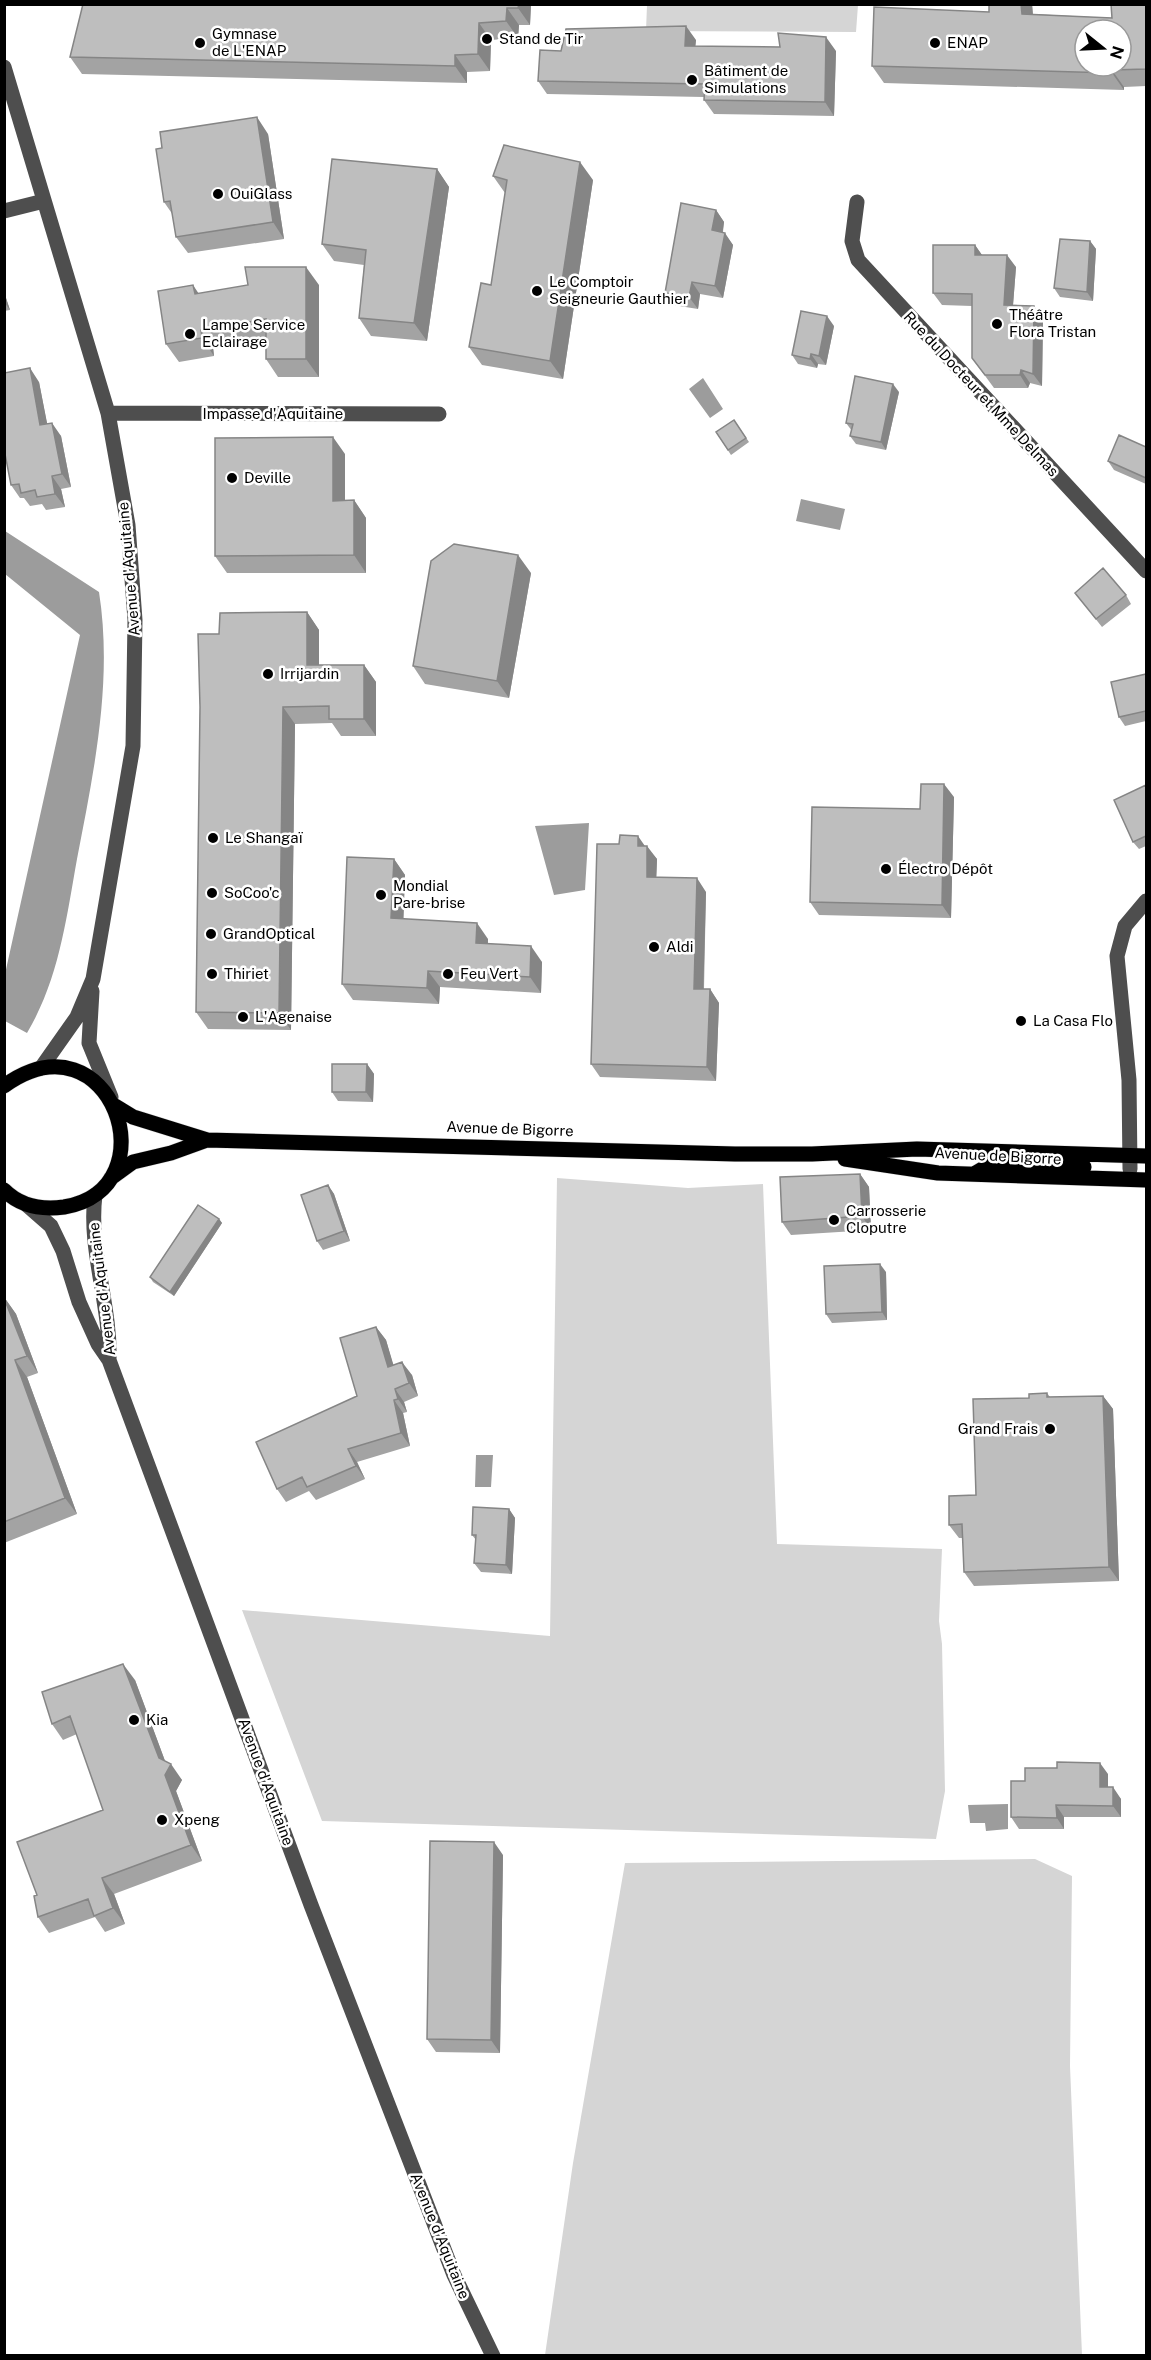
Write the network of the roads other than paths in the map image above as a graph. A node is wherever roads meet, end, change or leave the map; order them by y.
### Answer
1 (4, 68) edge
2 (44, 201) junction
3 (857, 202) dead end
4 (4, 211) edge
5 (108, 413) junction
6 (439, 414) dead end
7 (1146, 571) edge
8 (1146, 901) edge
9 (93, 979) junction
10 (41, 1068) junction
11 (4, 1086) edge
12 (114, 1104) junction
13 (207, 1140) junction
14 (812, 1155) junction
15 (1136, 1160) edge
16 (1146, 1170) edge
17 (974, 1174) junction
18 (110, 1178) junction
19 (1146, 1179) edge
20 (4, 1190) edge
21 (94, 1195) junction
22 (27, 1205) junction
23 (109, 1360) junction
24 (493, 2355) edge

1 - 2 street, Avenue d'Aquitaine
2 - 4 street
2 - 5 street, Avenue d'Aquitaine
3 - 7 street, Rue du Docteur et Mme Delmas
5 - 6 street, Impasse d'Aquitaine
5 - 9 street, Avenue d'Aquitaine
8 - 15 street
9 - 10 street, Avenue d'Aquitaine
9 - 12 street
10 - 11 main road
10 - 12 main road
12 - 13 main road, Avenue de Bigorre
12 - 18 main road
13 - 14 main road, Avenue de Bigorre
13 - 18 main road, Avenue de Bigorre
14 - 15 main road, Avenue de Bigorre
14 - 17 main road, Avenue de Bigorre
15 - 16 main road
15 - 17 main road
17 - 19 main road, Avenue de Bigorre
18 - 21 main road
20 - 22 main road
21 - 22 main road
21 - 23 street, Avenue d'Aquitaine
22 - 23 street
23 - 24 street, Avenue d'Aquitaine

